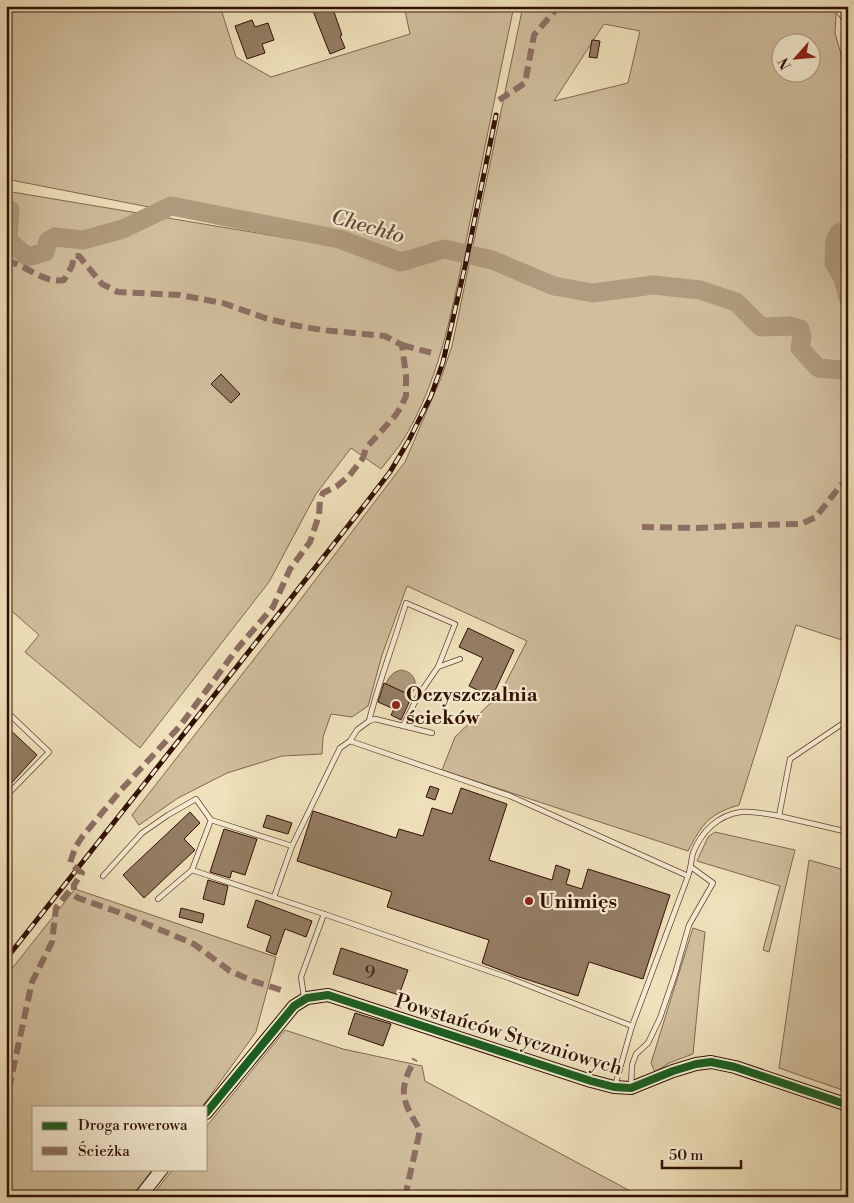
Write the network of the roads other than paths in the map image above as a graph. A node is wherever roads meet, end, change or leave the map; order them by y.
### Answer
1 (834, 6) edge
2 (848, 23) edge
3 (460, 659) dead end
4 (438, 667) junction
5 (6, 711) edge
6 (848, 720) edge
7 (370, 721) junction
8 (402, 726) junction
9 (432, 733) dead end
10 (350, 741) junction
11 (6, 790) edge
12 (780, 816) junction
13 (211, 820) junction
14 (848, 832) edge
15 (292, 846) junction
16 (691, 867) junction
17 (192, 870) junction
18 (103, 876) dead end
19 (688, 876) junction
20 (274, 896) junction
21 (158, 899) dead end
22 (324, 914) junction
23 (304, 999) junction
24 (632, 1026) junction
25 (614, 1087) junction
26 (630, 1088) junction
27 (848, 1106) edge
28 (208, 1111) edge
29 (161, 1170) edge
30 (140, 1197) edge

1 - 2 lane
3 - 4 lane
4 - 7 lane
4 - 8 lane
5 - 11 lane
6 - 12 lane
7 - 8 lane
7 - 10 lane
8 - 9 lane
10 - 15 lane
10 - 19 lane
12 - 14 lane
12 - 16 lane
13 - 15 lane
13 - 17 lane
13 - 18 lane
15 - 20 lane
16 - 19 lane
16 - 26 lane
17 - 20 lane
17 - 21 lane
19 - 24 lane
20 - 22 lane
22 - 23 lane
22 - 24 lane
23 - 25 street, Powstańców Styczniowych
23 - 28 street
24 - 25 lane
25 - 26 street, Powstańców Styczniowych
26 - 27 street, Powstańców Styczniowych
29 - 30 street

